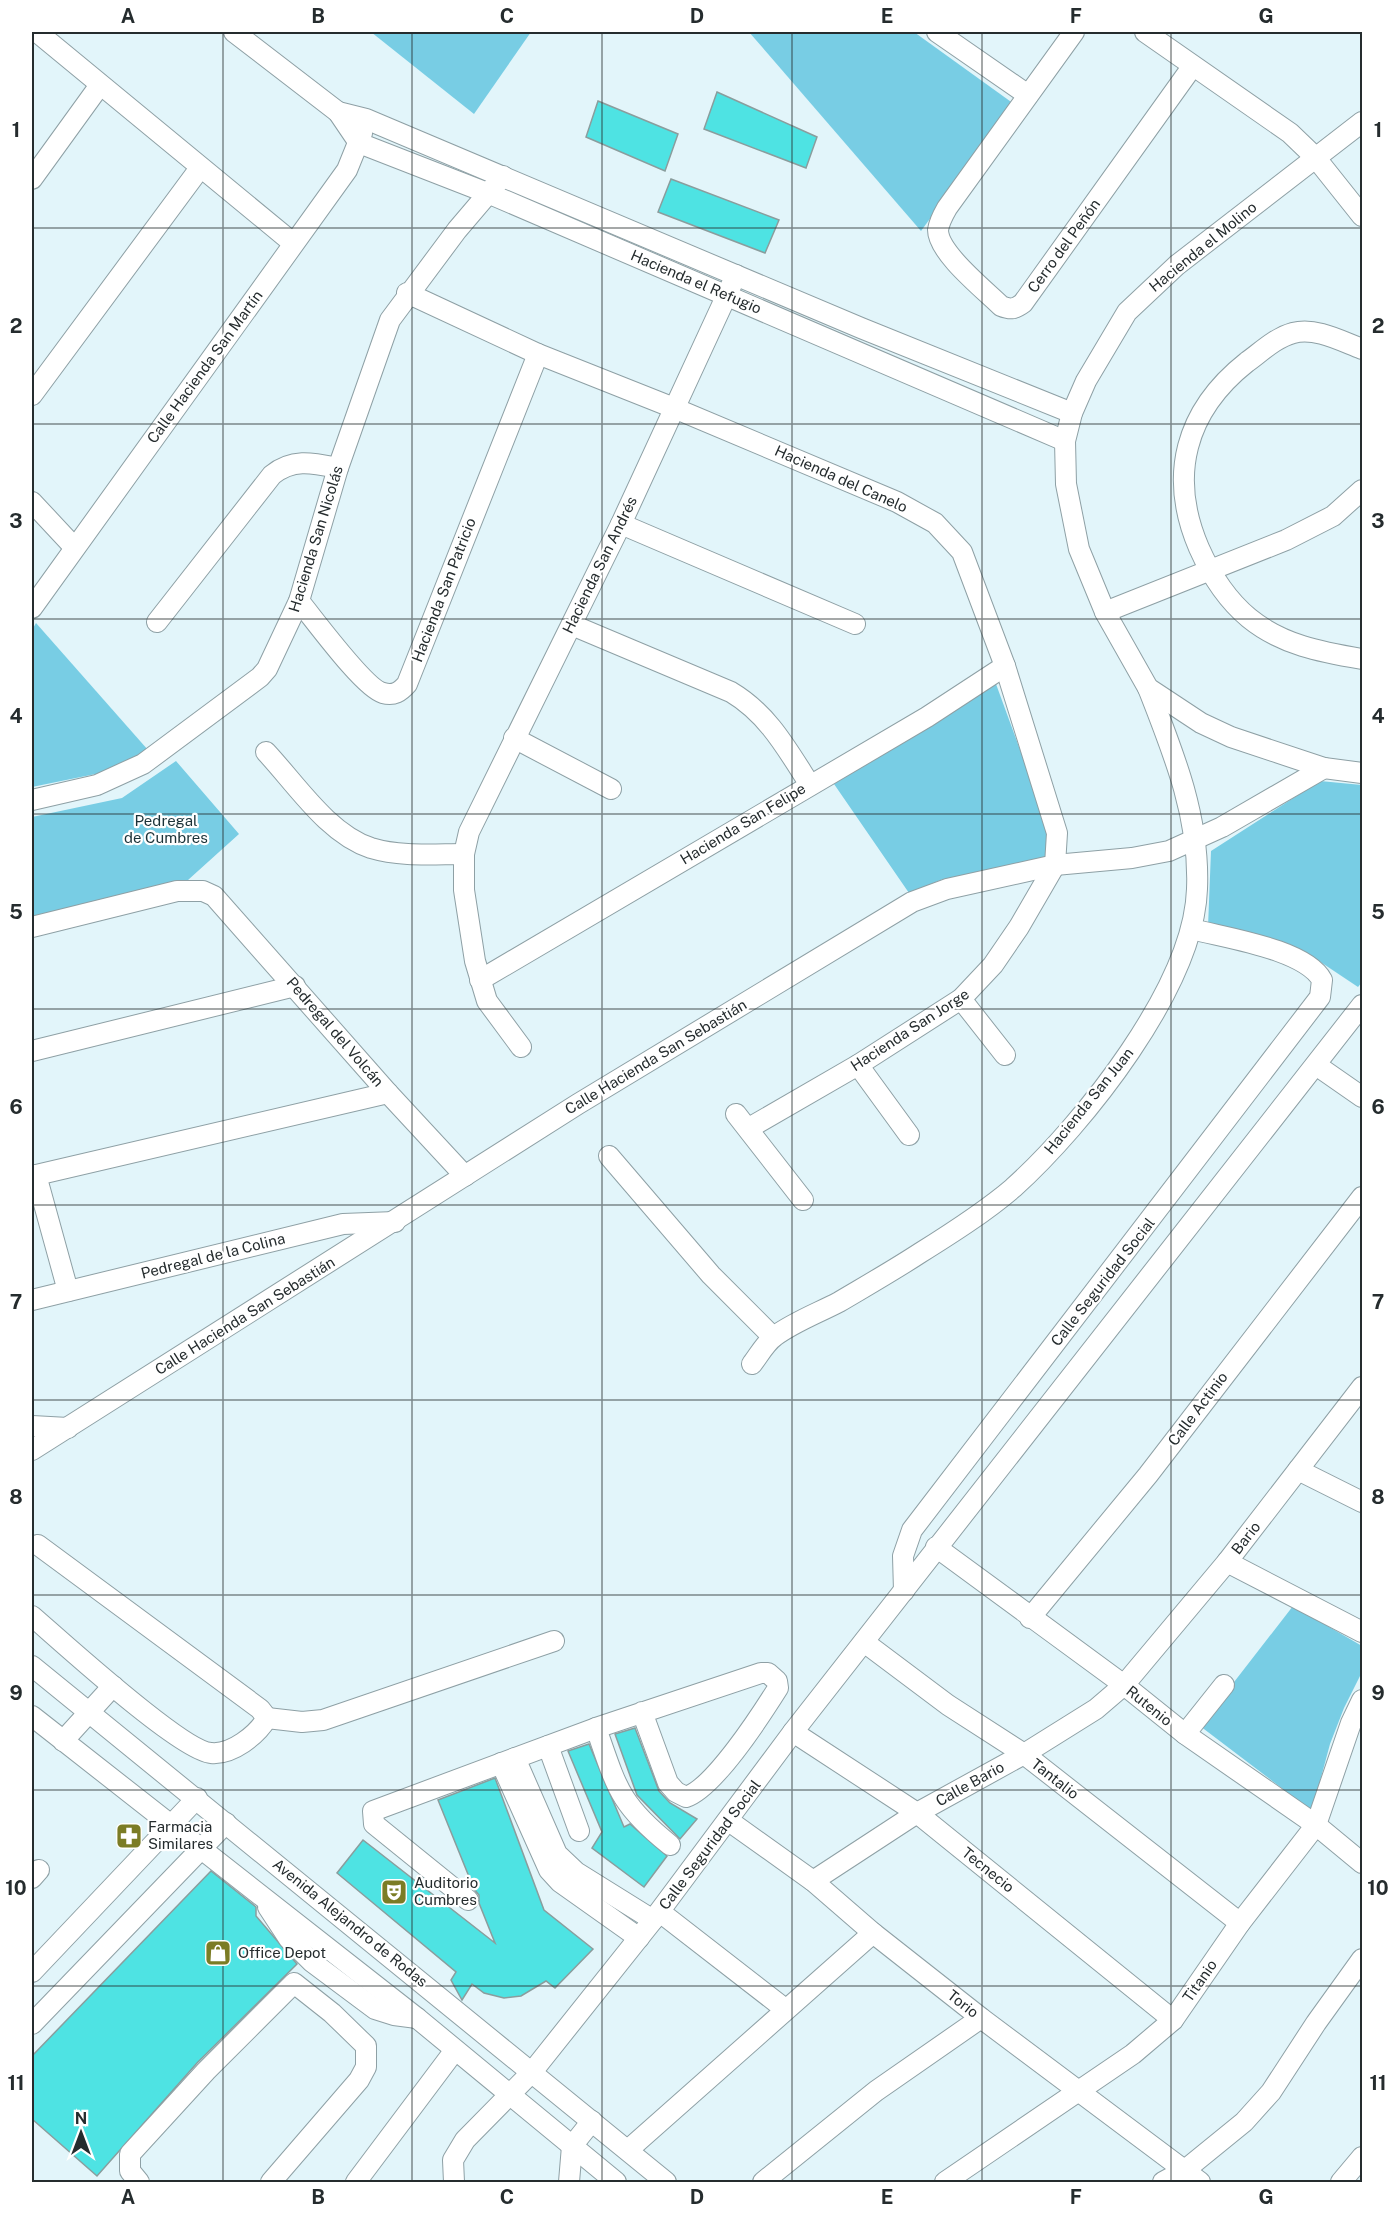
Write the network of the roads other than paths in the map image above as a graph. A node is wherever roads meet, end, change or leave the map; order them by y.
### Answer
1 (37, 32) edge
2 (234, 32) edge
3 (937, 32) edge
4 (1074, 32) edge
5 (1146, 32) edge
6 (1172, 38) edge
7 (1192, 66) junction
8 (100, 85) junction
9 (1028, 95) junction
10 (338, 112) junction
11 (366, 119) junction
12 (1362, 122) edge
13 (359, 143) junction
14 (1315, 157) junction
15 (200, 168) junction
16 (503, 176) junction
17 (32, 179) edge
18 (490, 195) junction
19 (1362, 216) edge
20 (293, 243) junction
21 (736, 275) junction
22 (407, 293) junction
23 (727, 295) junction
24 (1362, 349) edge
25 (538, 354) junction
26 (32, 395) edge
27 (674, 408) junction
28 (1072, 413) junction
29 (1065, 441) junction
30 (338, 468) junction
31 (1362, 490) edge
32 (32, 502) edge
33 (621, 524) junction
34 (75, 548) junction
35 (1209, 571) junction
36 (299, 601) junction
37 (32, 608) edge
38 (1105, 612) junction
39 (157, 622) dead end
40 (855, 624) dead end
41 (572, 625) junction
42 (1362, 659) edge
43 (1005, 666) junction
44 (1148, 688) junction
45 (514, 738) junction
46 (266, 752) dead end
47 (1324, 768) junction
48 (1362, 773) edge
49 (810, 784) junction
50 (611, 789) dead end
51 (32, 800) edge
52 (1195, 841) junction
53 (464, 854) junction
54 (1055, 864) junction
55 (32, 927) edge
56 (1192, 929) junction
57 (480, 980) junction
58 (295, 986) junction
59 (961, 999) junction
60 (1362, 1005) edge
61 (521, 1047) dead end
62 (32, 1051) edge
63 (1005, 1054) dead end
64 (858, 1065) junction
65 (1316, 1065) junction
66 (388, 1093) junction
67 (1362, 1097) edge
68 (909, 1135) dead end
69 (609, 1156) dead end
70 (34, 1175) edge
71 (465, 1176) junction
72 (1362, 1197) edge
73 (803, 1200) dead end
74 (395, 1222) junction
75 (68, 1291) junction
76 (32, 1300) edge
77 (773, 1337) junction
78 (752, 1364) dead end
79 (1362, 1387) edge
80 (32, 1426) edge
81 (68, 1428) junction
82 (32, 1450) edge
83 (1298, 1470) junction
84 (1362, 1502) edge
85 (38, 1545) dead end
86 (936, 1547) junction
87 (1227, 1563) junction
88 (904, 1591) junction
89 (32, 1616) edge
90 (1030, 1618) junction
91 (1362, 1632) edge
92 (554, 1641) dead end
93 (864, 1642) junction
94 (32, 1666) edge
95 (1124, 1685) junction
96 (1224, 1685) dead end
97 (113, 1686) junction
98 (1362, 1700) edge
99 (642, 1712) junction
100 (89, 1713) junction
101 (32, 1716) edge
102 (267, 1718) junction
103 (596, 1728) junction
104 (793, 1732) junction
105 (1185, 1734) junction
106 (63, 1741) junction
107 (548, 1746) junction
108 (1024, 1754) junction
109 (508, 1761) junction
110 (197, 1798) junction
111 (917, 1813) junction
112 (729, 1821) junction
113 (226, 1823) junction
114 (172, 1825) junction
115 (1316, 1825) junction
116 (579, 1831) dead end
117 (670, 1845) dead end
118 (202, 1848) junction
119 (1362, 1863) edge
120 (813, 1881) junction
121 (262, 1897) junction
122 (468, 1900) dead end
123 (656, 1916) junction
124 (1240, 1923) junction
125 (873, 1933) junction
126 (639, 1938) junction
127 (1362, 1959) edge
128 (312, 1962) junction
129 (32, 1972) edge
130 (294, 1983) junction
131 (785, 2009) junction
132 (981, 2018) junction
133 (417, 2019) junction
134 (1173, 2020) junction
135 (32, 2024) edge
136 (455, 2050) junction
137 (532, 2072) junction
138 (1079, 2090) junction
139 (510, 2093) junction
140 (592, 2121) junction
141 (572, 2146) junction
142 (628, 2150) junction
143 (1362, 2157) edge
144 (1185, 2170) junction
145 (138, 2182) edge
146 (271, 2182) edge
147 (356, 2182) edge
148 (454, 2182) edge
149 (569, 2182) edge
150 (616, 2182) edge
151 (666, 2182) edge
152 (764, 2182) edge
153 (945, 2182) edge
154 (1163, 2182) edge
155 (1200, 2182) edge
156 (1341, 2182) edge

1 - 8 street
2 - 10 street, Hacienda el Refugio
3 - 9 street
4 - 9 street, Cerro del Peñón
5 - 6 street
6 - 7 street
7 - 9 street, Cerro del Peñón
7 - 14 street
8 - 15 street
8 - 17 street
10 - 11 street, Hacienda el Refugio
10 - 13 street, Hacienda el Refugio
11 - 13 street, Calle Hacienda San Martín
11 - 16 street, Hacienda el Refugio
12 - 14 street, Hacienda el Molino
13 - 18 street, Hacienda el Refugio
13 - 20 street, Calle Hacienda San Martín
14 - 19 street
14 - 28 street, Hacienda el Molino
15 - 20 street
15 - 26 street
16 - 18 street, Hacienda San Nicolás
16 - 21 street, Hacienda el Refugio
18 - 22 street, Hacienda San Nicolás
18 - 23 street, Hacienda el Refugio
20 - 34 street, Calle Hacienda San Martín
21 - 23 street, Hacienda San Andrés
21 - 28 street, Hacienda el Refugio
22 - 25 street, Hacienda del Canelo
22 - 30 street, Hacienda San Nicolás
23 - 27 street, Hacienda San Andrés
23 - 29 street, Hacienda el Refugio
24 - 35 street
25 - 27 street, Hacienda del Canelo
25 - 36 street, Hacienda San Patricio
27 - 33 street, Hacienda San Andrés
27 - 43 street, Hacienda del Canelo
28 - 29 street, Hacienda el Molino
29 - 38 street, Hacienda el Molino
30 - 36 street, Hacienda San Nicolás
30 - 39 street
31 - 35 street
32 - 34 street
33 - 40 street
33 - 41 street, Hacienda San Andrés
34 - 37 street, Calle Hacienda San Martín
35 - 38 street
35 - 42 street
36 - 51 street, Hacienda San Nicolás
38 - 44 street, Hacienda el Molino
41 - 45 street, Hacienda San Andrés
41 - 49 street
43 - 49 street, Hacienda San Felipe
43 - 54 street, Hacienda del Canelo
44 - 47 street, Hacienda el Molino
44 - 52 street, Hacienda San Juan
45 - 50 street
45 - 53 street, Hacienda San Andrés
46 - 53 street
47 - 48 street, Hacienda el Molino
47 - 52 street, Calle Hacienda San Sebastián
49 - 57 street, Hacienda San Felipe
52 - 54 street, Calle Hacienda San Sebastián
52 - 56 street, Hacienda San Juan
53 - 57 street, Hacienda San Andrés
54 - 59 street, Hacienda San Jorge
54 - 71 street, Calle Hacienda San Sebastián
55 - 58 street, Pedregal del Volcán
56 - 77 street, Hacienda San Juan
56 - 88 street, Calle Seguridad Social
57 - 61 street, Hacienda San Andrés
58 - 62 street
58 - 66 street, Pedregal del Volcán
59 - 63 street
59 - 64 street, Hacienda San Jorge
60 - 65 street, Calle Seguridad Social
64 - 68 street
64 - 73 street, Hacienda San Jorge
65 - 67 street
65 - 86 street, Calle Seguridad Social
66 - 70 street
66 - 71 street, Pedregal del Volcán
69 - 77 street
70 - 75 street
71 - 74 street, Calle Hacienda San Sebastián
72 - 90 street, Calle Actinio
74 - 75 street, Pedregal de la Colina
74 - 81 street, Calle Hacienda San Sebastián
75 - 76 street, Pedregal de la Colina
77 - 78 street
79 - 83 street, Bario
80 - 81 street
81 - 82 street, Calle Hacienda San Sebastián
83 - 84 street
83 - 87 street, Bario
85 - 102 street
86 - 88 street, Calle Seguridad Social
86 - 90 street, Rutenio
87 - 91 street
87 - 95 street, Bario
88 - 93 street, Calle Seguridad Social
89 - 97 street
90 - 95 street, Rutenio
92 - 102 street
93 - 104 street, Calle Seguridad Social
93 - 108 street, Tantalio
94 - 100 street, Avenida Alejandro de Rodas
95 - 105 street, Rutenio
95 - 108 street, Calle Bario
96 - 105 street
97 - 100 street
97 - 102 street
98 - 115 street, Titanio
99 - 99 street
99 - 103 street
100 - 106 street
100 - 110 street, Avenida Alejandro de Rodas
101 - 106 street
103 - 107 street
103 - 117 street
104 - 111 street, Tecnecio
104 - 112 street, Calle Seguridad Social
105 - 115 street, Rutenio
106 - 114 street
107 - 109 street
107 - 116 street
108 - 111 street, Calle Bario
108 - 124 street, Tantalio
109 - 122 street
109 - 123 street
109 - 126 street
110 - 113 street, Avenida Alejandro de Rodas
110 - 114 street
111 - 120 street, Calle Bario
111 - 134 street, Tecnecio
112 - 120 street, Torio
112 - 123 street, Calle Seguridad Social
113 - 118 street
113 - 137 street, Avenida Alejandro de Rodas
114 - 118 street
114 - 129 street
115 - 119 street, Rutenio
115 - 124 street, Titanio
118 - 121 street
118 - 135 street
120 - 125 street, Torio
121 - 128 street
121 - 133 street
123 - 126 street, Calle Seguridad Social
123 - 131 street
124 - 134 street, Titanio
125 - 131 street
125 - 132 street, Torio
126 - 137 street, Calle Seguridad Social
127 - 144 street
128 - 130 street
128 - 133 street
130 - 145 street
130 - 146 street
131 - 142 street
132 - 138 street, Torio
132 - 152 street
133 - 136 street
134 - 138 street, Titanio
136 - 139 street
136 - 147 street
137 - 139 street, Calle Seguridad Social
137 - 140 street, Avenida Alejandro de Rodas
138 - 144 street, Torio
138 - 153 street, Titanio
139 - 141 street
139 - 148 street, Calle Seguridad Social
140 - 141 street
140 - 142 street, Avenida Alejandro de Rodas
141 - 149 street
141 - 150 street
142 - 151 street, Avenida Alejandro de Rodas
143 - 156 street
144 - 154 street
144 - 155 street, Torio

